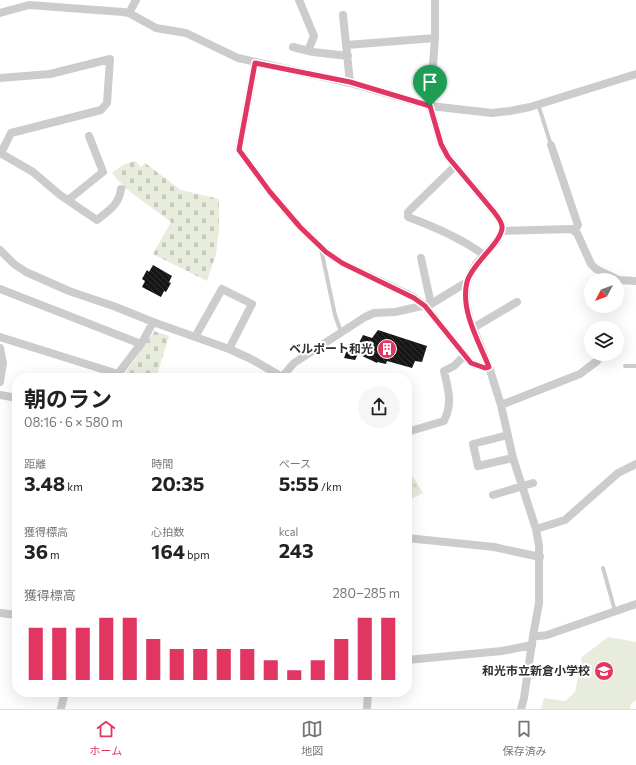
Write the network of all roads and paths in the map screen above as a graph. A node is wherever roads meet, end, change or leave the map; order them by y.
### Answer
1 (136, 0) edge
2 (300, 0) edge
3 (435, 0) edge
4 (29, 2) edge
5 (55, 3) edge
6 (0, 13) edge
7 (129, 13) junction
8 (343, 16) dead end
9 (435, 38) junction
10 (347, 45) junction
11 (293, 47) dead end
12 (308, 51) junction
13 (348, 56) junction
14 (255, 63) junction
15 (636, 74) edge
16 (0, 78) edge
17 (350, 82) junction
18 (538, 104) junction
19 (430, 106) junction
20 (89, 136) dead end
21 (551, 145) joint
22 (1, 153) edge
23 (455, 166) junction
24 (121, 189) dead end
25 (68, 200) junction
26 (502, 231) junction
27 (574, 231) junction
28 (321, 247) junction
29 (0, 250) edge
30 (484, 255) junction
31 (421, 258) dead end
32 (636, 281) edge
33 (467, 282) junction
34 (0, 289) edge
35 (517, 302) dead end
36 (428, 305) junction
37 (153, 322) junction
38 (473, 328) junction
39 (341, 333) junction
40 (0, 337) edge
41 (195, 337) junction
42 (141, 344) junction
43 (0, 348) edge
44 (229, 349) junction
45 (465, 356) junction
46 (597, 361) edge
47 (625, 366) dead end
48 (636, 366) edge
49 (489, 367) junction
50 (108, 373) edge
51 (119, 373) edge
52 (274, 373) edge
53 (286, 373) edge
54 (0, 382) edge
55 (0, 395) edge
56 (12, 397) edge
57 (501, 405) junction
58 (412, 431) edge
59 (508, 435) junction
60 (513, 458) junction
61 (636, 464) edge
62 (533, 483) dead end
63 (522, 486) junction
64 (493, 495) dead end
65 (536, 529) junction
66 (412, 539) edge
67 (540, 557) junction
68 (603, 568) dead end
69 (636, 604) edge
70 (615, 612) junction
71 (0, 613) edge
72 (12, 614) edge
73 (532, 640) junction
74 (412, 660) edge
75 (64, 697) edge
76 (368, 697) edge
77 (61, 708) dead end
78 (367, 709) edge
79 (521, 709) edge

1 - 7 street
2 - 12 street
3 - 9 street
4 - 5 street
4 - 6 street
5 - 7 street
7 - 14 street
8 - 10 street
9 - 10 street
9 - 19 street
10 - 13 street
11 - 12 street
12 - 13 street
13 - 17 street
14 - 17 street
14 - 28 street
15 - 18 street
16 - 22 street
17 - 19 street
18 - 19 street
18 - 21 lane
19 - 23 street
20 - 25 street
21 - 27 street
22 - 25 street
23 - 26 street
23 - 30 street
24 - 25 street
26 - 27 street
26 - 30 street
27 - 32 street
28 - 36 street
28 - 39 lane
29 - 37 street
30 - 33 street
31 - 36 street
33 - 36 street
33 - 38 street
34 - 42 street
35 - 38 street
36 - 39 street
36 - 45 street
37 - 41 street
37 - 42 street
38 - 49 street
39 - 53 street
40 - 50 street
41 - 44 street
41 - 44 street
42 - 51 street
43 - 54 street
44 - 52 street
45 - 49 street
45 - 58 street
46 - 57 street
47 - 48 lane
49 - 57 street
55 - 56 street
57 - 59 street
59 - 60 street
59 - 60 street
60 - 63 street
61 - 65 street
62 - 63 street
63 - 64 street
63 - 65 street
65 - 67 street
66 - 67 street
67 - 73 street
68 - 70 lane
69 - 70 street
70 - 73 street
71 - 72 street
73 - 74 street
73 - 79 street
75 - 77 street
76 - 78 street

